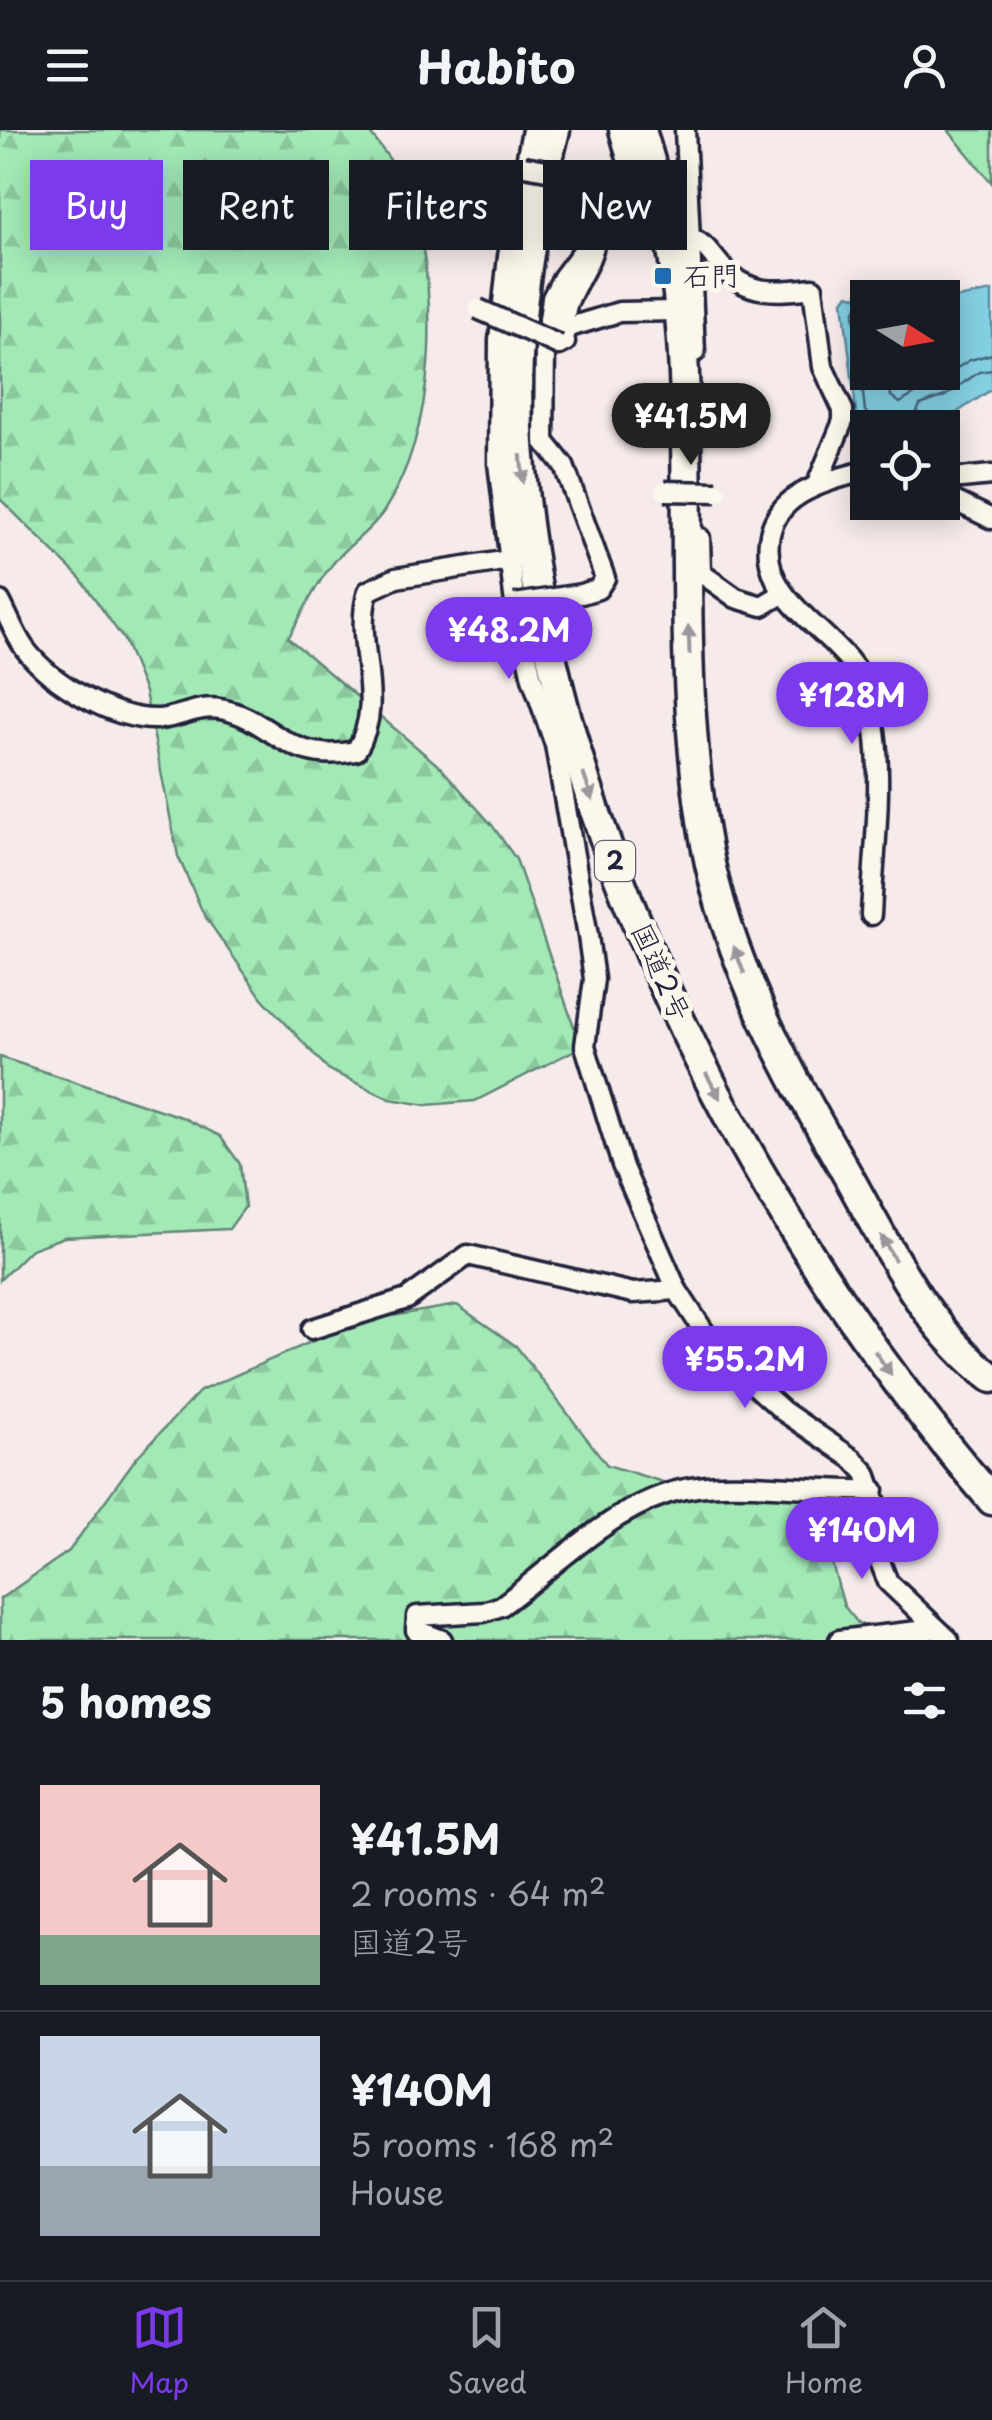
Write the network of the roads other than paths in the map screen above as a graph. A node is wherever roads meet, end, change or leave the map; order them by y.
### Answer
1 (532, 130) edge
2 (555, 130) edge
3 (619, 130) edge
4 (641, 130) edge
5 (685, 130) edge
6 (629, 160) edge
7 (524, 166) junction
8 (543, 169) edge
9 (693, 239) junction
10 (584, 250) edge
11 (592, 250) edge
12 (478, 309) dead end
13 (680, 311) junction
14 (561, 337) junction
15 (850, 475) edge
16 (992, 475) edge
17 (960, 478) edge
18 (817, 484) junction
19 (665, 491) dead end
20 (716, 492) dead end
21 (960, 504) edge
22 (992, 519) edge
23 (509, 560) junction
24 (782, 594) junction
25 (0, 601) edge
26 (515, 604) junction
27 (871, 915) dead end
28 (677, 1290) junction
29 (312, 1329) dead end
30 (992, 1378) edge
31 (874, 1490) junction
32 (992, 1500) edge
33 (942, 1634) edge
34 (442, 1640) edge
35 (839, 1640) edge

1 - 7 street
2 -> 32 highway, 国道2号 / 2
3 - 6 street
4 - 13 highway
5 - 9 street
7 - 8 street, bridge
7 - 23 street
9 - 18 street
9 - 24 street
10 - 26 street, bridge
11 - 14 street
12 - 14 street, bridge
13 - 14 street
30 -> 13 highway
15 - 18 street
16 - 17 street
18 - 24 street
19 - 20 street, bridge
21 - 22 street
23 - 25 street
23 - 26 street
24 - 27 street
26 - 28 street
28 - 29 street
28 - 31 street
31 - 33 street
31 - 34 street
33 - 35 street

